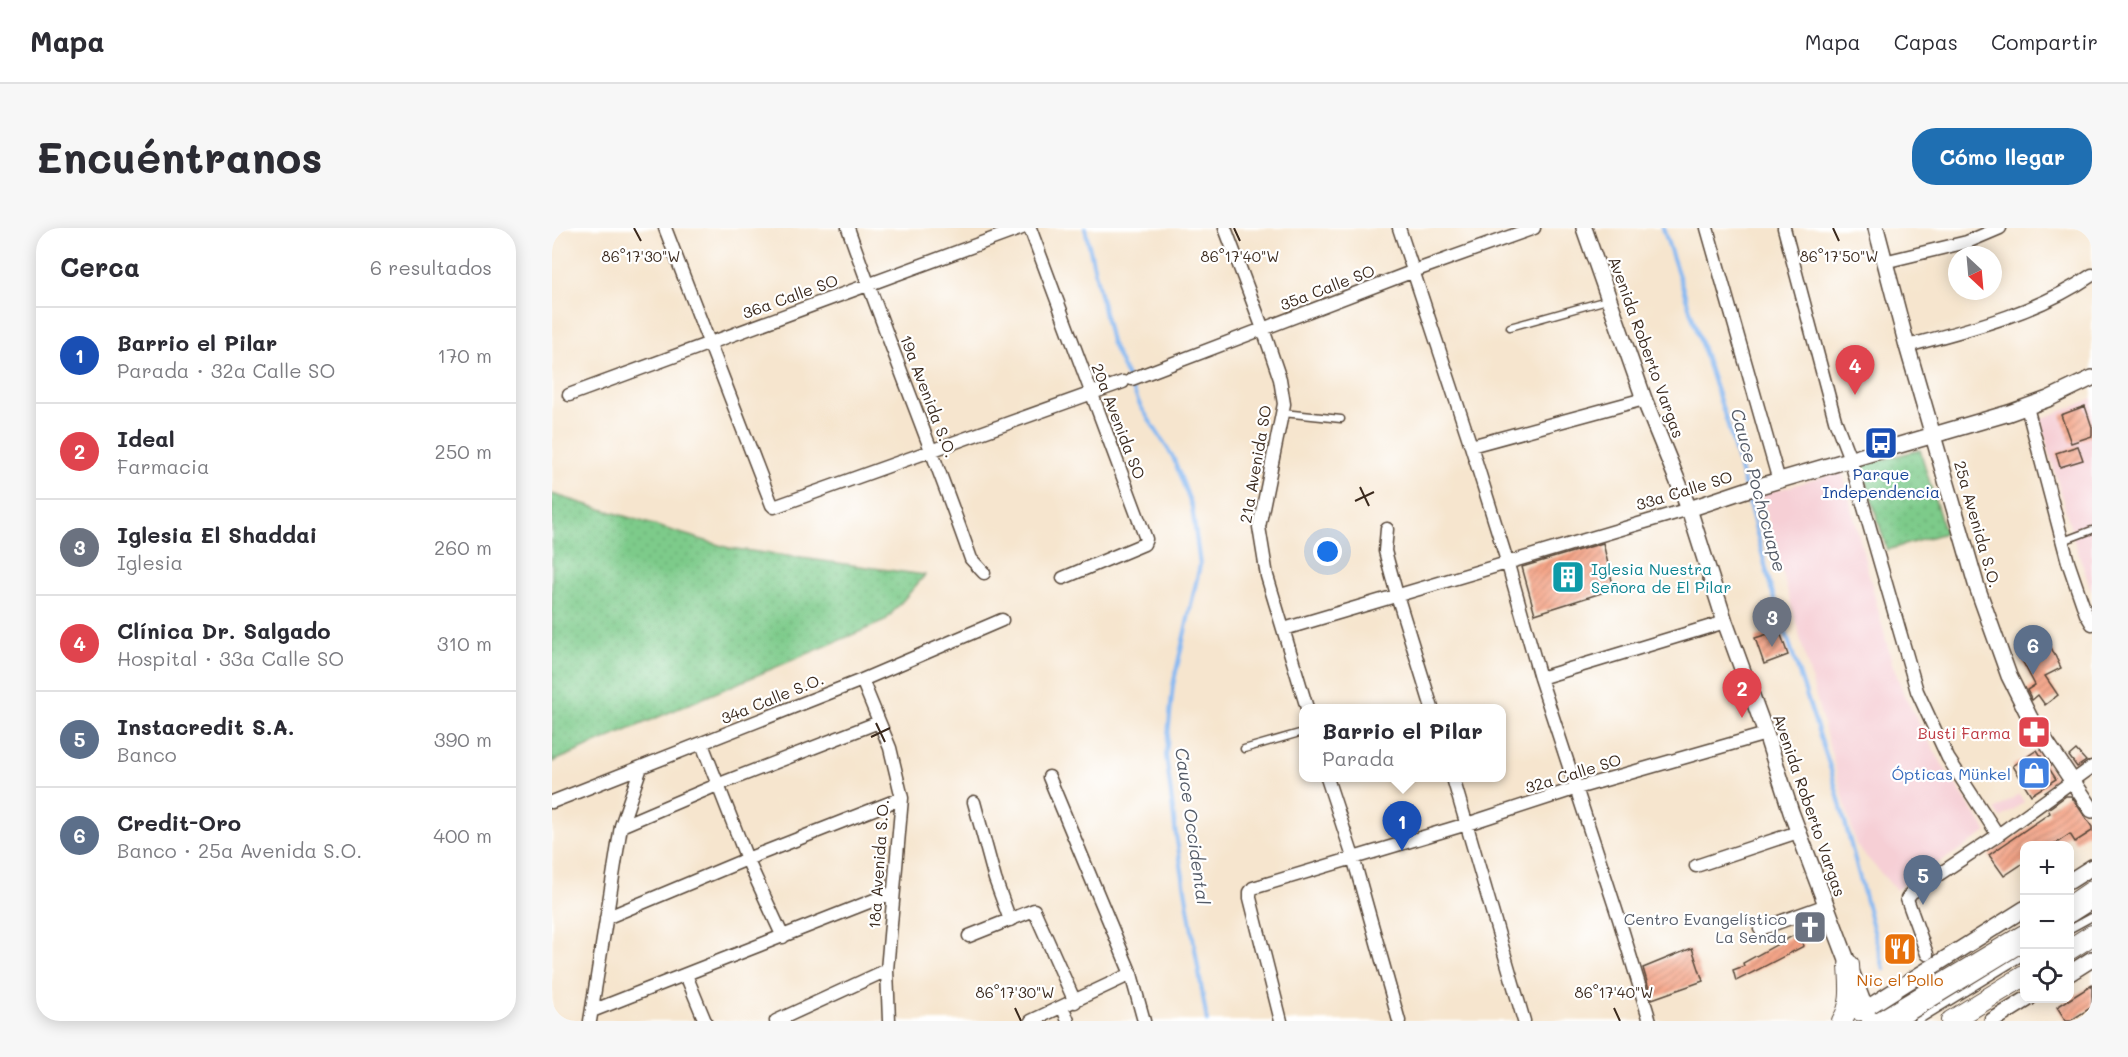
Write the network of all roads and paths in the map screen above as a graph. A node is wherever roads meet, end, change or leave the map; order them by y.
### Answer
1 (665, 228) edge
2 (848, 228) edge
3 (1022, 228) edge
4 (1030, 228) edge
5 (1225, 228) edge
6 (1399, 228) edge
7 (1534, 228) edge
8 (1584, 228) edge
9 (1707, 228) edge
10 (1784, 228) edge
11 (1876, 228) edge
12 (2000, 228) edge
13 (1884, 262) junction
14 (1414, 271) junction
15 (2092, 275) edge
16 (868, 285) junction
17 (1609, 300) junction
18 (1510, 327) dead end
19 (1263, 329) junction
20 (710, 343) junction
21 (1907, 346) junction
22 (2092, 378) edge
23 (1090, 394) junction
24 (569, 395) dead end
25 (1644, 399) junction
26 (2027, 407) junction
27 (1283, 413) junction
28 (1341, 419) dead end
29 (1934, 435) junction
30 (1472, 446) junction
31 (932, 449) junction
32 (1850, 459) junction
33 (1779, 481) junction
34 (1689, 509) junction
35 (1387, 529) dead end
36 (2092, 530) edge
37 (2063, 541) junction
38 (1507, 561) junction
39 (984, 573) dead end
40 (1064, 578) dead end
41 (1396, 595) junction
42 (1002, 620) dead end
43 (1725, 622) junction
44 (2092, 624) edge
45 (1284, 629) junction
46 (1540, 678) junction
47 (862, 680) junction
48 (1306, 704) edge
49 (1431, 704) edge
50 (879, 722) junction
51 (1299, 733) edge
52 (1766, 734) junction
53 (702, 744) junction
54 (1244, 749) dead end
55 (641, 767) junction
56 (2092, 767) edge
57 (1048, 777) dead end
58 (2071, 781) junction
59 (1329, 782) edge
60 (1454, 782) edge
61 (717, 785) junction
62 (1577, 788) junction
63 (902, 798) junction
64 (552, 802) edge
65 (974, 802) dead end
66 (2092, 810) edge
67 (1467, 824) junction
68 (621, 826) junction
69 (1798, 832) junction
70 (1998, 835) junction
71 (1353, 857) junction
72 (747, 859) junction
73 (1696, 866) dead end
74 (2092, 867) edge
75 (2074, 878) edge
76 (2092, 891) edge
77 (892, 893) junction
78 (2074, 903) edge
79 (2092, 906) edge
80 (1821, 907) dead end
81 (2020, 912) edge
82 (2074, 917) edge
83 (2092, 917) edge
84 (606, 918) junction
85 (1010, 920) junction
86 (2074, 926) edge
87 (1761, 929) dead end
88 (2092, 934) edge
89 (969, 936) dead end
90 (783, 937) junction
91 (2020, 938) edge
92 (2074, 946) edge
93 (2023, 949) edge
94 (1927, 954) dead end
95 (2020, 959) edge
96 (2092, 959) edge
97 (1849, 965) junction
98 (887, 970) junction
99 (2074, 970) edge
100 (686, 975) junction
101 (1131, 975) junction
102 (2020, 979) edge
103 (1075, 1002) junction
104 (2022, 1003) edge
105 (1063, 1008) junction
106 (1868, 1015) edge
107 (591, 1016) edge
108 (705, 1021) edge
109 (776, 1021) edge
110 (889, 1021) edge
111 (1031, 1021) edge
112 (1068, 1021) edge
113 (1144, 1021) edge
114 (1281, 1021) edge
115 (1399, 1021) edge
116 (1524, 1021) edge
117 (1650, 1021) edge
118 (1844, 1021) edge
119 (1881, 1021) edge
120 (1904, 1021) edge
121 (1918, 1021) edge
122 (1951, 1021) edge
123 (1992, 1021) edge

1 - 20 street
2 - 16 street, 19a Avenida S.O.
3 - 16 street, 36a Calle SO
4 - 23 street, 20a Avenida SO
5 - 19 street, 21a Avenida SO
6 - 14 street
7 - 14 street, 35a Calle SO
8 - 17 street, Avenida Roberto Vargas
9 - 33 street
10 - 32 street
11 - 13 street, 25a Avenida S.O.
12 - 13 street
13 - 21 street, 25a Avenida S.O.
14 - 19 street, 35a Calle SO
14 - 30 street
15 - 21 street
16 - 20 street, 36a Calle SO
16 - 31 street, 19a Avenida S.O.
17 - 18 lane
17 - 25 street, Avenida Roberto Vargas
19 - 23 street, 35a Calle SO
19 - 27 street, 21a Avenida SO
20 - 24 street, 36a Calle SO
20 - 31 street
21 - 29 street, 25a Avenida S.O.
22 - 26 street, 33a Calle SO
23 - 31 street
23 - 40 street, 20a Avenida SO
25 - 30 street
25 - 34 street, Avenida Roberto Vargas
26 - 29 street, 33a Calle SO
26 - 37 street
27 - 28 lane
27 - 45 street, 21a Avenida SO
29 - 32 street, 33a Calle SO
29 - 58 street, 25a Avenida S.O.
30 - 38 street
31 - 39 street, 19a Avenida S.O.
32 - 33 street, 33a Calle SO
32 - 70 street
33 - 34 street, 33a Calle SO
34 - 38 street, 33a Calle SO
34 - 43 street, Avenida Roberto Vargas
35 - 41 street
36 - 37 lane
37 - 44 street
38 - 41 street, 33a Calle SO
38 - 46 street
41 - 45 street, 33a Calle SO
41 - 49 street
42 - 47 street, 34a Calle S.O.
43 - 46 street
43 - 52 street, Avenida Roberto Vargas
45 - 48 street, 21a Avenida SO
46 - 62 street
47 - 50 street, 18a Avenida S.O.
47 - 53 street, 34a Calle S.O.
50 - 61 street
50 - 63 street, 18a Avenida S.O.
51 - 54 lane
52 - 62 street, 32a Calle SO
52 - 69 street, Avenida Roberto Vargas
53 - 55 street, 34a Calle S.O.
53 - 61 street
55 - 64 street, 34a Calle S.O.
55 - 68 street
56 - 58 street
57 - 101 street
58 - 66 street, 25a Avenida S.O.
58 - 70 street
59 - 71 street
60 - 67 street
61 - 68 street
61 - 72 street
62 - 67 street, 32a Calle SO
62 - 117 street
63 - 72 street
63 - 77 street, 18a Avenida S.O.
65 - 85 street
67 - 71 street, 32a Calle SO
67 - 116 street
68 - 84 street
69 - 73 street
69 - 97 street, Avenida Roberto Vargas
70 - 94 street
71 - 114 street, 32a Calle SO
71 - 115 street
72 - 84 street
72 - 90 street
74 - 75 street
76 - 78 main road
77 - 90 street
77 - 98 street, 18a Avenida S.O.
79 - 82 lane
80 - 87 street
81 - 106 street
83 - 86 lane
84 - 107 street
85 - 89 street
85 - 103 street
88 - 92 main road
90 - 100 street
91 - 119 main road
93 - 120 lane
95 - 121 lane
96 - 99 street
97 - 106 street, Avenida Roberto Vargas
97 - 118 main road
98 - 109 street
98 - 110 street, 18a Avenida S.O.
100 - 107 street
100 - 108 street
101 - 103 street
101 - 113 street
102 - 122 main road
103 - 105 street
104 - 123 street
105 - 111 street
105 - 112 street
106 - 118 street

